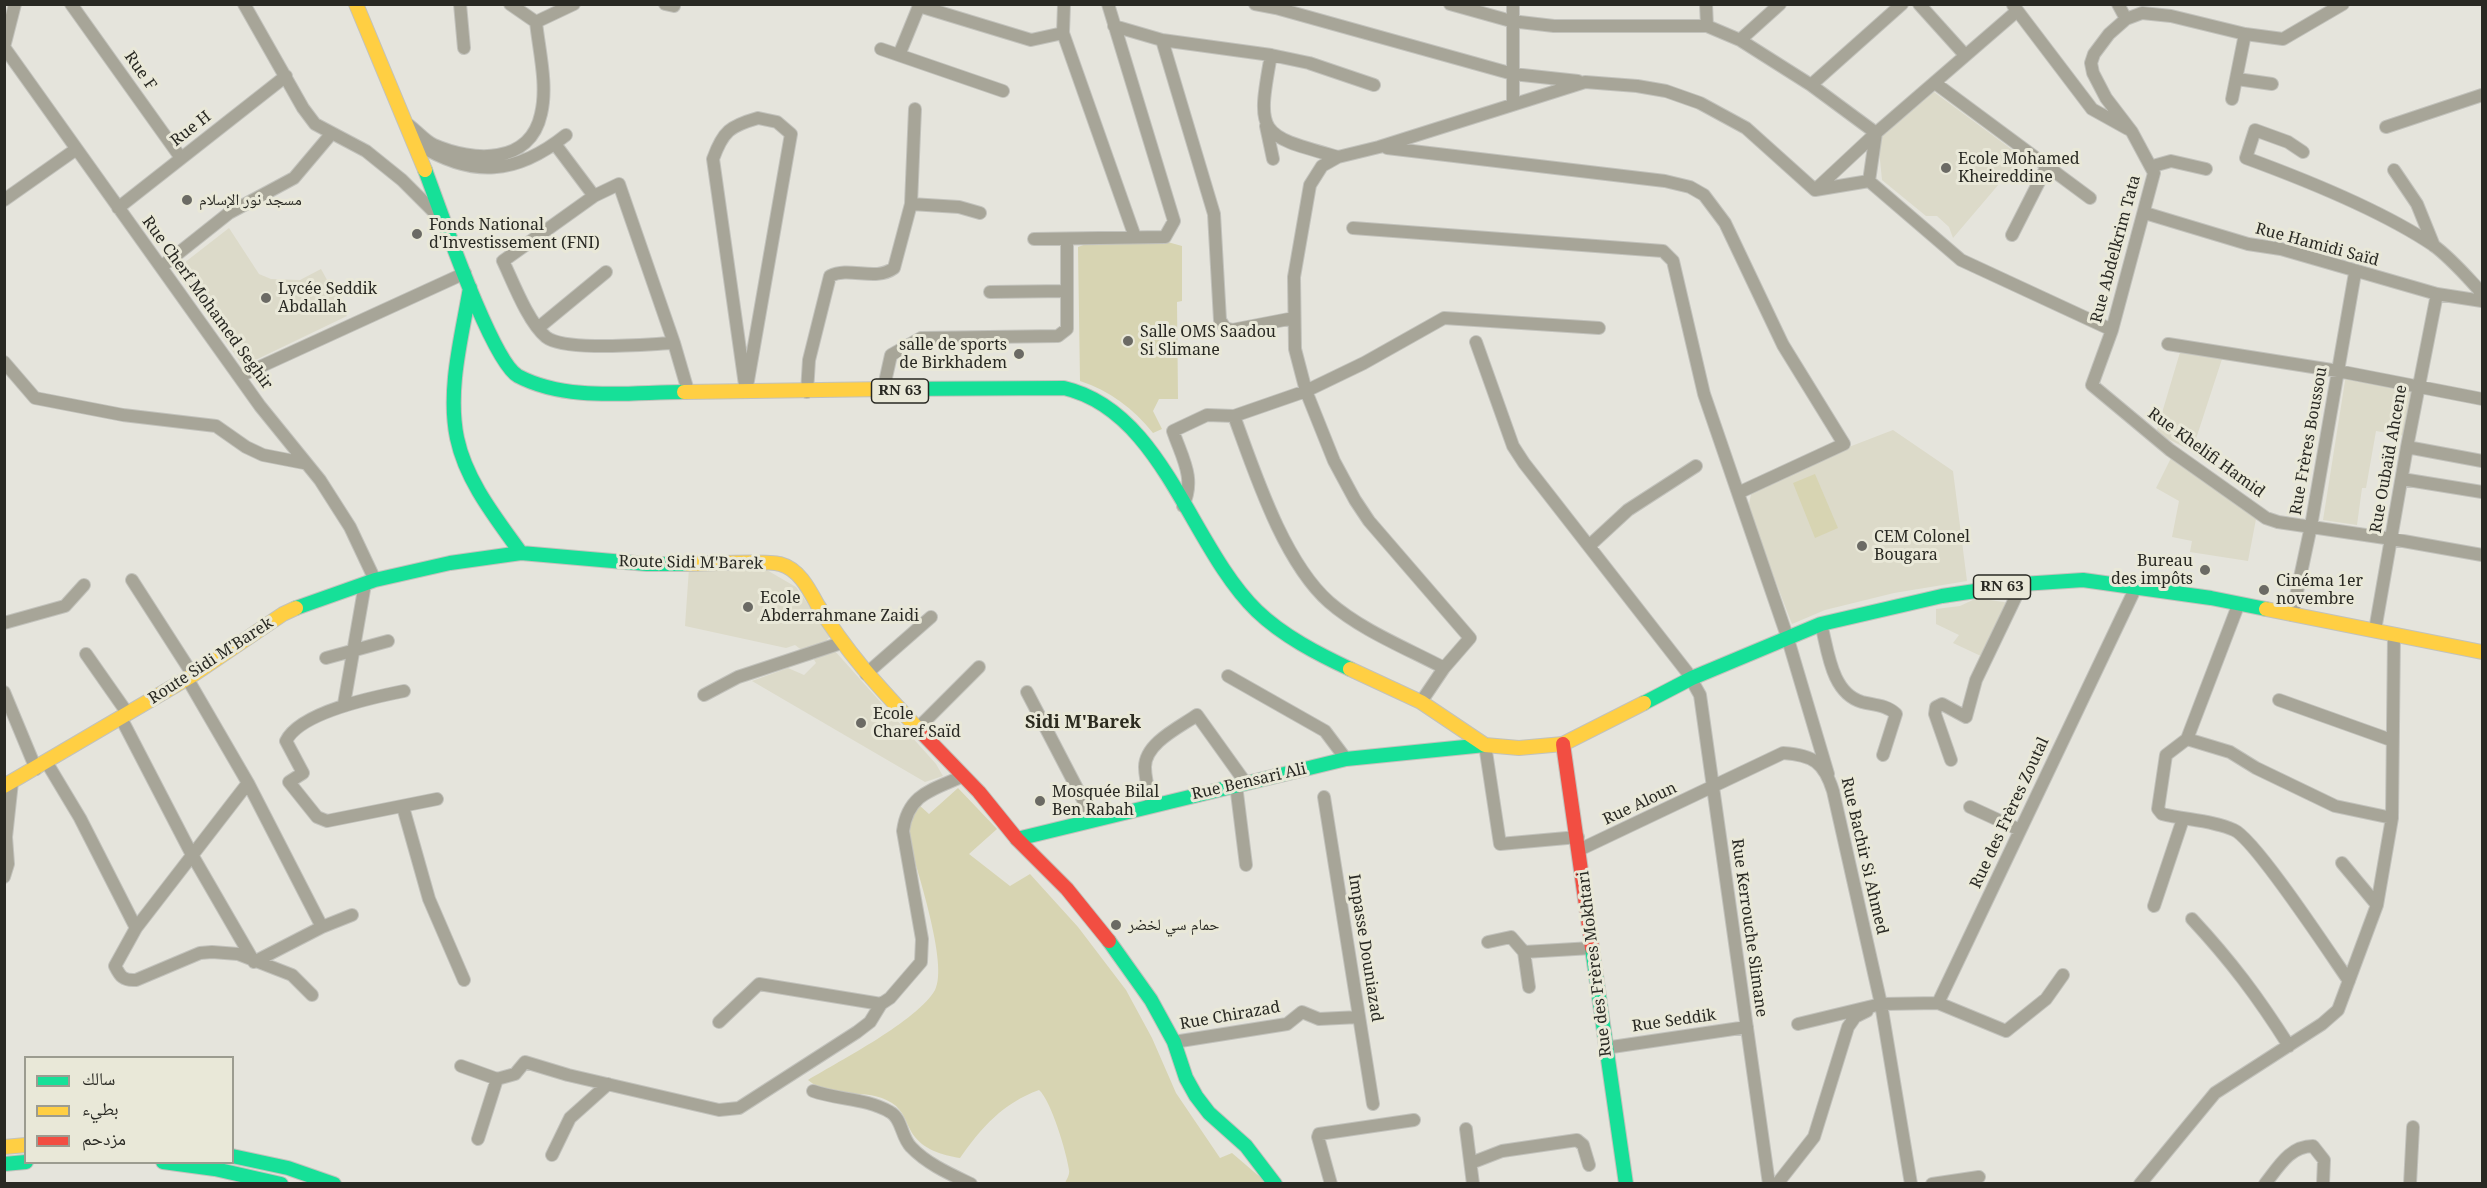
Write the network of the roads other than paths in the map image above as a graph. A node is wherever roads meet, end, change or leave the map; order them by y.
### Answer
1 (15, 4) edge
2 (71, 4) edge
3 (244, 4) edge
4 (356, 4) edge
5 (460, 4) edge
6 (510, 4) edge
7 (574, 4) edge
8 (1064, 4) edge
9 (1108, 4) edge
10 (1255, 4) edge
11 (1450, 4) edge
12 (1513, 4) edge
13 (1706, 4) edge
14 (1780, 4) edge
15 (1902, 4) edge
16 (1919, 4) edge
17 (2118, 4) edge
18 (2343, 4) edge
19 (2015, 8) edge
20 (2126, 19) junction
21 (1511, 21) junction
22 (536, 22) junction
23 (1114, 26) junction
24 (1707, 26) junction
25 (1063, 33) junction
26 (2245, 34) junction
27 (1162, 40) junction
28 (1740, 40) junction
29 (4, 47) edge
30 (465, 48) dead end
31 (881, 49) dead end
32 (1271, 54) junction
33 (899, 55) junction
34 (1965, 55) junction
35 (1513, 74) junction
36 (286, 76) junction
37 (2237, 79) junction
38 (1585, 82) junction
39 (1935, 83) junction
40 (2272, 84) dead end
41 (1374, 85) dead end
42 (1811, 85) junction
43 (1003, 91) dead end
44 (2482, 95) edge
45 (2232, 99) dead end
46 (1513, 104) junction
47 (915, 109) dead end
48 (405, 121) junction
49 (1266, 126) junction
50 (2386, 127) dead end
51 (2132, 132) junction
52 (332, 133) junction
53 (1876, 133) junction
54 (566, 135) dead end
55 (414, 142) junction
56 (555, 144) junction
57 (1379, 147) junction
58 (75, 150) junction
59 (2303, 152) dead end
60 (1338, 157) junction
61 (181, 158) junction
62 (1273, 159) dead end
63 (2153, 166) junction
64 (2046, 168) junction
65 (2206, 169) dead end
66 (2394, 170) dead end
67 (1869, 181) junction
68 (1815, 190) junction
69 (594, 196) junction
70 (2090, 198) dead end
71 (4, 200) edge
72 (911, 204) junction
73 (118, 208) junction
74 (980, 213) dead end
75 (2145, 213) junction
76 (446, 224) junction
77 (1353, 228) dead end
78 (2012, 234) dead end
79 (1135, 237) junction
80 (1034, 239) dead end
81 (1067, 239) junction
82 (2434, 246) junction
83 (161, 267) junction
84 (606, 272) dead end
85 (465, 273) junction
86 (2355, 273) junction
87 (470, 288) junction
88 (1066, 291) junction
89 (990, 292) dead end
90 (2482, 293) edge
91 (2437, 294) junction
92 (2482, 301) edge
93 (1294, 318) junction
94 (1599, 327) dead end
95 (538, 328) junction
96 (2112, 330) junction
97 (1476, 342) dead end
98 (674, 343) junction
99 (2168, 344) dead end
100 (4, 362) edge
101 (2338, 371) junction
102 (240, 376) junction
103 (2092, 385) joint
104 (2419, 387) junction
105 (688, 391) junction
106 (883, 391) junction
107 (1306, 391) junction
108 (746, 392) junction
109 (807, 392) junction
110 (2482, 399) edge
111 (1234, 416) junction
112 (2407, 447) junction
113 (2482, 461) edge
114 (304, 463) junction
115 (1696, 466) dead end
116 (2402, 479) junction
117 (2482, 492) edge
118 (1738, 493) junction
119 (1183, 506) junction
120 (2311, 526) junction
121 (2392, 538) junction
122 (1589, 546) junction
123 (520, 553) junction
124 (2482, 555) edge
125 (132, 580) dead end
126 (370, 582) junction
127 (2022, 584) junction
128 (84, 585) dead end
129 (2136, 586) junction
130 (2239, 603) junction
131 (2292, 615) junction
132 (931, 617) dead end
133 (4, 623) edge
134 (1821, 624) junction
135 (2375, 630) junction
136 (2394, 634) junction
137 (1787, 636) junction
138 (388, 641) dead end
139 (841, 643) junction
140 (354, 650) junction
141 (2482, 652) edge
142 (86, 654) dead end
143 (326, 658) dead end
144 (979, 667) dead end
145 (1444, 668) junction
146 (866, 674) junction
147 (1228, 676) dead end
148 (190, 677) junction
149 (1692, 678) junction
150 (404, 691) dead end
151 (4, 692) edge
152 (1027, 692) dead end
153 (704, 695) dead end
154 (2279, 700) dead end
155 (1420, 702) junction
156 (344, 704) junction
157 (124, 716) junction
158 (917, 729) junction
159 (2187, 739) junction
160 (2391, 740) junction
161 (1563, 744) junction
162 (1485, 745) junction
163 (1883, 755) dead end
164 (1346, 759) junction
165 (1951, 760) dead end
166 (41, 766) junction
167 (1828, 774) junction
168 (963, 776) junction
169 (248, 783) junction
170 (8, 784) edge
171 (1241, 784) junction
172 (1713, 788) junction
173 (1324, 797) dead end
174 (437, 799) dead end
175 (1152, 805) junction
176 (404, 807) junction
177 (1970, 807) dead end
178 (2392, 818) junction
179 (1093, 819) junction
180 (2183, 819) junction
181 (2020, 830) junction
182 (5, 838) edge
183 (1017, 839) junction
184 (1579, 843) junction
185 (192, 852) junction
186 (2342, 863) dead end
187 (1246, 865) dead end
188 (4, 877) edge
189 (2376, 905) junction
190 (2154, 906) dead end
191 (352, 915) dead end
192 (2192, 920) dead end
193 (322, 927) junction
194 (136, 928) junction
195 (1488, 942) dead end
196 (1592, 948) junction
197 (1524, 952) junction
198 (254, 962) junction
199 (2063, 975) dead end
200 (464, 980) dead end
201 (2349, 981) junction
202 (1528, 987) dead end
203 (312, 995) dead end
204 (1938, 1003) junction
205 (881, 1004) junction
206 (1881, 1004) junction
207 (1359, 1017) junction
208 (719, 1022) dead end
209 (1798, 1024) dead end
210 (1747, 1027) junction
211 (1174, 1042) junction
212 (2289, 1046) junction
213 (1605, 1048) junction
214 (461, 1066) dead end
215 (497, 1079) junction
216 (608, 1084) junction
217 (813, 1091) dead end
218 (1373, 1104) dead end
219 (1414, 1120) dead end
220 (2412, 1127) dead end
221 (1466, 1129) dead end
222 (478, 1139) dead end
223 (24, 1145) edge
224 (4, 1147) edge
225 (552, 1155) dead end
226 (234, 1156) edge
227 (24, 1162) edge
228 (1471, 1163) junction
229 (4, 1164) edge
230 (178, 1164) edge
231 (1589, 1165) dead end
232 (1979, 1177) dead end
233 (281, 1184) edge
234 (334, 1184) edge
235 (971, 1184) edge
236 (1275, 1184) edge
237 (1331, 1184) edge
238 (1473, 1184) edge
239 (1626, 1184) edge
240 (1769, 1184) edge
241 (1777, 1184) edge
242 (1911, 1184) edge
243 (1932, 1184) edge
244 (2140, 1184) edge
245 (2265, 1184) edge
246 (2323, 1184) edge
247 (2410, 1184) edge

1 - 29 street
2 - 61 street, Rue F
3 - 36 street
4 - 48 main road, RN 63
5 - 30 street
6 - 22 street
7 - 22 street
8 - 25 street
9 - 23 street
10 - 35 street
11 - 21 street
12 - 21 street
13 - 24 street
14 - 28 street
15 - 42 street
16 - 34 street
17 - 20 street
18 - 26 street
19 - 34 street
19 - 51 street
20 - 26 street
20 - 51 street, Rue Abdelkrim Tata
21 - 24 street
21 - 35 street
22 - 48 street
23 - 27 street
23 - 79 street
24 - 28 street
25 - 33 street
25 - 79 street
26 - 37 street
27 - 32 street
27 - 93 street
28 - 42 street
29 - 58 street, Rue Cherf Mohamed Seghir
31 - 33 street
32 - 41 street
32 - 49 street
33 - 43 street
34 - 39 street
35 - 38 street
35 - 46 street
36 - 52 street
36 - 61 street, Rue H
37 - 40 street
37 - 45 street
38 - 46 street
38 - 68 street
39 - 53 street
39 - 64 street
42 - 53 street
44 - 50 street
46 - 57 street
47 - 72 street
48 - 55 main road, RN 63
49 - 60 street
49 - 62 street
51 - 63 street, Rue Abdelkrim Tata
52 - 76 street
52 - 83 street
53 - 67 street
53 - 68 street
54 - 56 street
55 - 56 street
55 - 76 main road, RN 63
56 - 69 street
57 - 60 street
57 - 118 street
58 - 71 street
58 - 73 street, Rue Cherf Mohamed Seghir
59 - 82 street
60 - 93 street
61 - 73 street, Rue H
63 - 65 street
63 - 75 street, Rue Abdelkrim Tata
64 - 70 street
64 - 78 street
66 - 82 street
67 - 68 street
67 - 96 street
69 - 95 street
69 - 98 street
72 - 74 street
72 - 109 street
73 - 83 street, Rue Cherf Mohamed Seghir
75 - 86 street, Rue Hamidi Saïd
75 - 96 street, Rue Abdelkrim Tata
76 - 85 main road, RN 63
77 - 118 street
79 - 81 street
80 - 81 street
81 - 88 street
82 - 90 street
83 - 102 street, Rue Cherf Mohamed Seghir
84 - 95 street
85 - 87 main road, RN 63
85 - 102 street
86 - 91 street, Rue Hamidi Saïd
86 - 101 street, Rue Frères Boussou
87 - 105 main road, RN 63
87 - 123 main road
88 - 89 street
88 - 106 street
91 - 92 street, Rue Hamidi Saïd
91 - 104 street, Rue Oubaïd Ahcene
93 - 107 street
94 - 107 street
95 - 98 street
96 - 103 street, Rue Abdelkrim Tata
97 - 122 street, Rue Kerrouche Slimane
98 - 105 street
99 - 101 street
100 - 114 street
101 - 104 street
101 - 120 street, Rue Frères Boussou
102 - 114 street, Rue Cherf Mohamed Seghir
103 - 120 street, Rue Khelifi Hamid
104 - 110 street
104 - 112 street, Rue Oubaïd Ahcene
105 - 108 main road, RN 63
106 - 109 main road, RN 63
106 - 119 main road, RN 63
107 - 111 street
107 - 145 street
108 - 108 street
108 - 109 main road, RN 63
111 - 119 street
111 - 145 street
112 - 113 street
112 - 116 street, Rue Oubaïd Ahcene
114 - 126 street, Rue Cherf Mohamed Seghir
115 - 122 street
116 - 117 street
116 - 121 street, Rue Oubaïd Ahcene
118 - 137 street
119 - 155 main road, RN 63
120 - 121 street, Rue Khelifi Hamid
120 - 131 street, Rue Frères Boussou
121 - 124 street, Rue Khelifi Hamid
121 - 135 street, Rue Oubaïd Ahcene
122 - 149 street, Rue Kerrouche Slimane
123 - 126 main road, Route Sidi M'Barek
123 - 139 main road, Route Sidi M'Barek
125 - 148 street
126 - 140 street
126 - 148 main road, Route Sidi M'Barek
127 - 129 main road, RN 63
127 - 134 main road, RN 63
127 - 165 street
128 - 133 street
129 - 130 main road, RN 63
129 - 181 street, Rue des Frères Zoutal
130 - 131 main road, RN 63
130 - 159 street
131 - 135 main road, RN 63
132 - 146 street
134 - 137 main road, RN 63
134 - 163 street
135 - 136 main road, RN 63
136 - 141 main road, RN 63
136 - 160 street
137 - 149 main road, RN 63
137 - 167 street
138 - 140 street
139 - 146 main road, Route Sidi M'Barek
139 - 153 street
140 - 143 street
140 - 156 street
142 - 157 street
144 - 158 street
145 - 155 street
146 - 158 main road, Route Sidi M'Barek
147 - 164 street
148 - 157 main road, Route Sidi M'Barek
148 - 169 street
149 - 161 main road, RN 63
149 - 172 street, Rue Kerrouche Slimane
150 - 156 street
151 - 166 street
152 - 179 street
154 - 160 street
155 - 162 main road, RN 63
156 - 176 street
157 - 166 main road, Route Sidi M'Barek
157 - 185 street
158 - 168 main road, Route Sidi M'Barek
159 - 178 street
159 - 180 street
160 - 178 street
161 - 162 main road, RN 63
161 - 184 main road, Rue des Frères Mokhtari
162 - 164 main road, Rue Bensari Ali
162 - 184 street, Rue Aloun
164 - 171 main road, Rue Bensari Ali
166 - 170 main road, Route Sidi M'Barek
166 - 194 street
167 - 172 street, Rue Bachir Si Ahmed
167 - 206 street, Rue Bachir Si Ahmed
168 - 183 main road, Route Sidi M'Barek
168 - 205 street
169 - 185 street
169 - 193 street
170 - 182 street
171 - 175 main road, Rue Bensari Ali
171 - 175 street
171 - 187 street
172 - 184 street, Rue Aloun
172 - 210 street, Rue Kerrouche Slimane
173 - 207 street, Impasse Douniazad
174 - 176 street
175 - 179 main road, Rue Bensari Ali
176 - 200 street
177 - 181 street
178 - 189 street
179 - 183 main road, Rue Bensari Ali
180 - 190 street
180 - 201 street
181 - 204 street, Rue des Frères Zoutal
182 - 188 street
183 - 211 main road, Route Sidi M'Barek
184 - 196 main road, Rue des Frères Mokhtari
185 - 194 street
185 - 198 street
186 - 189 street
189 - 201 street
191 - 193 street
192 - 212 street
193 - 198 street
194 - 198 street
195 - 197 street
196 - 197 street
196 - 213 main road, Rue des Frères Mokhtari
197 - 202 street
198 - 203 street
199 - 204 street
201 - 212 street
204 - 206 street
205 - 208 street
205 - 216 street
206 - 209 street
206 - 241 street
206 - 242 street, Rue Bachir Si Ahmed
207 - 211 street, Rue Chirazad
207 - 218 street, Impasse Douniazad
210 - 213 street, Rue Seddik
210 - 240 street, Rue Kerrouche Slimane
211 - 236 main road, Route Sidi M'Barek
212 - 244 street
213 - 239 main road, Rue des Frères Mokhtari
214 - 215 street
215 - 216 street
215 - 222 street
216 - 225 street
217 - 235 street
219 - 237 street
220 - 247 street
221 - 228 street
223 - 224 main road
226 - 234 main road
227 - 229 main road
228 - 231 street
228 - 238 street
230 - 233 main road
232 - 243 street
245 - 246 street

